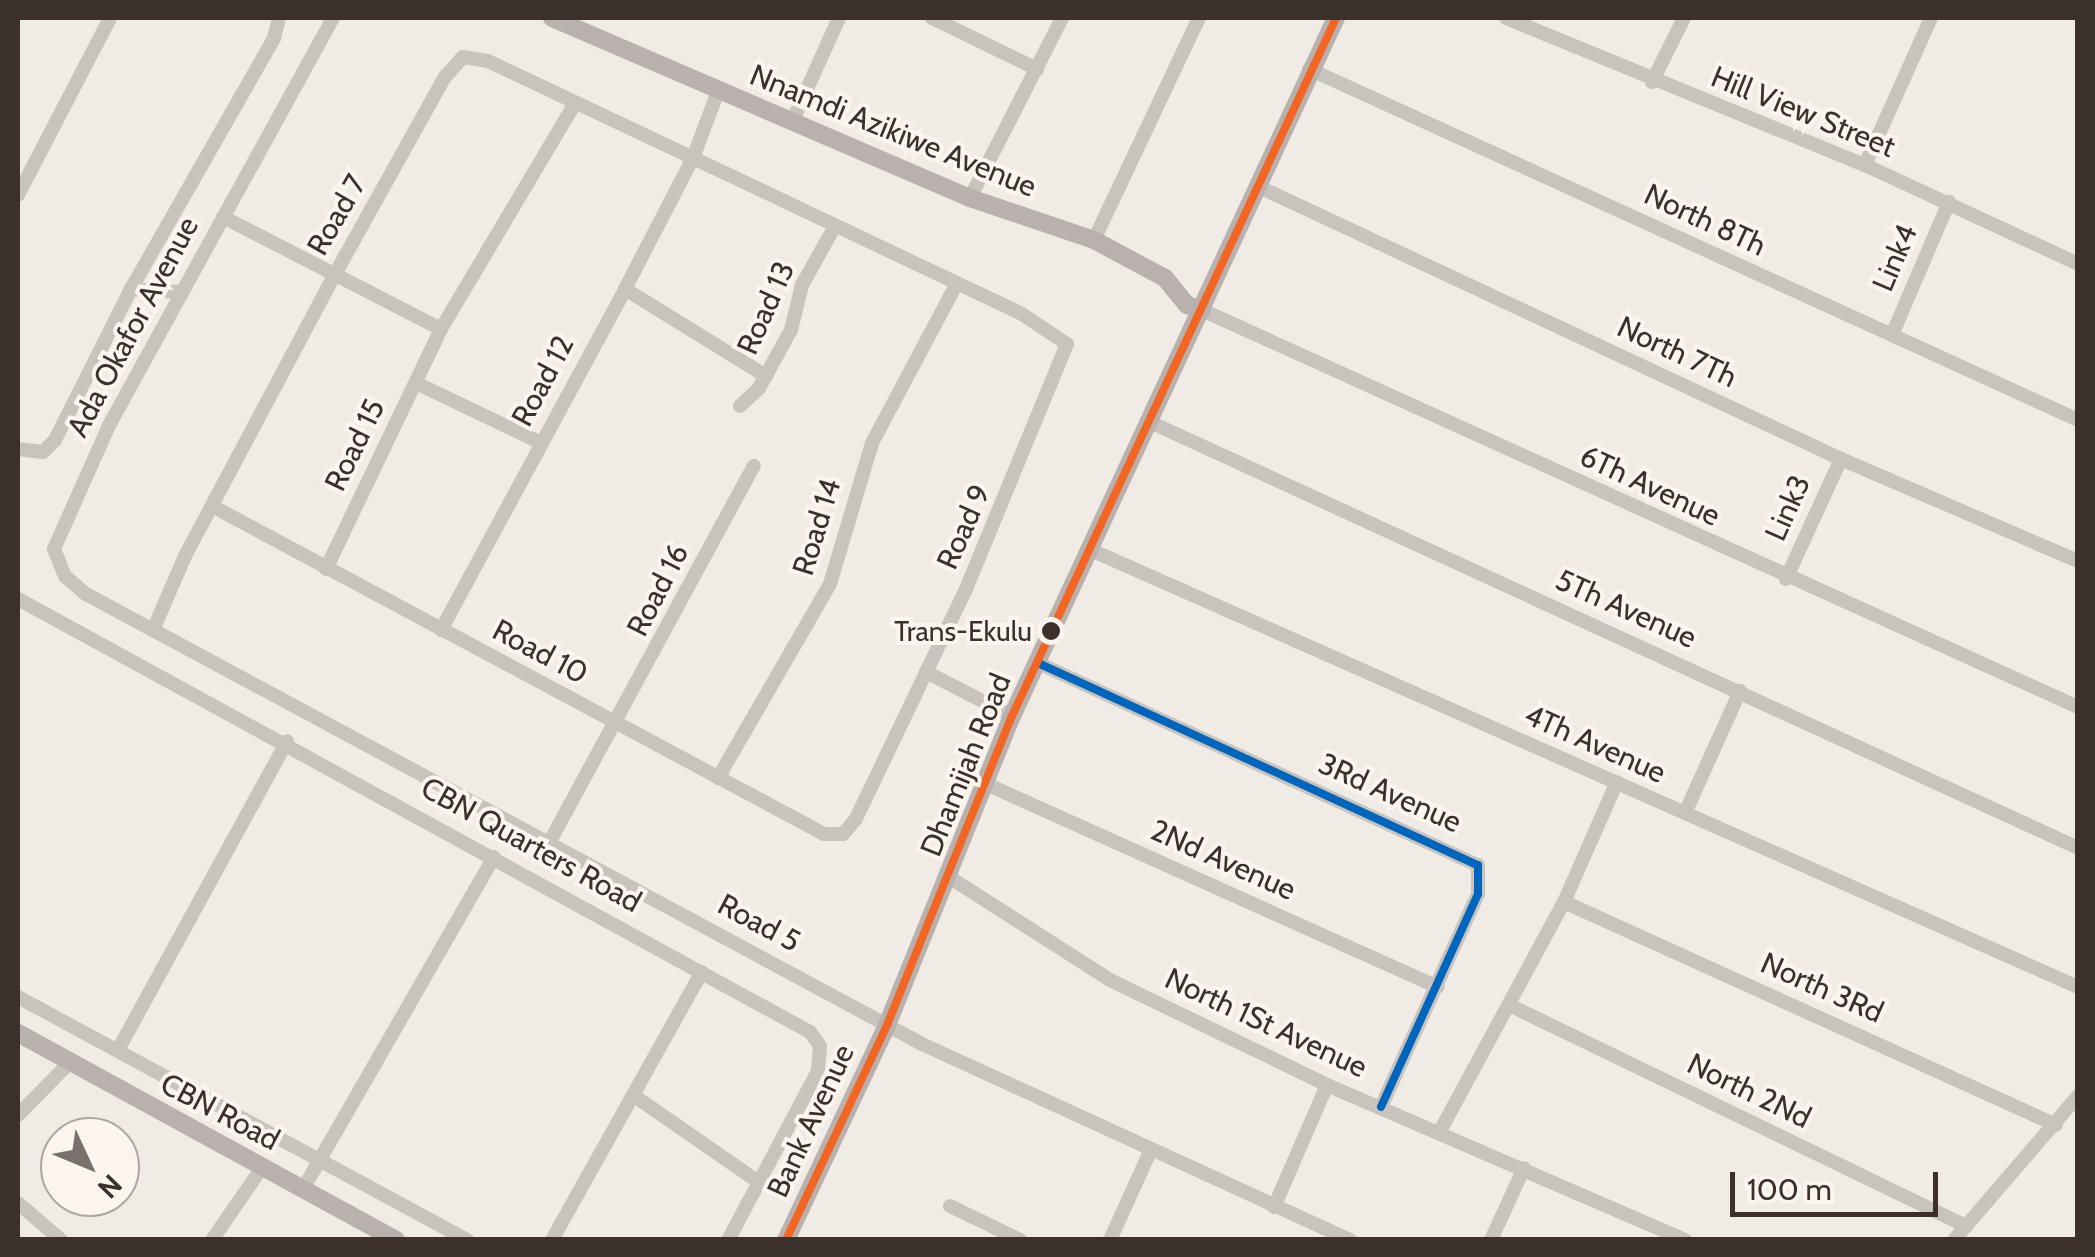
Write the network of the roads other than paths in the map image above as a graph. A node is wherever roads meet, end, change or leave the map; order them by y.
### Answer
1 (110, 18) edge
2 (278, 18) edge
3 (334, 18) edge
4 (552, 18) edge
5 (839, 18) edge
6 (1062, 18) edge
7 (1199, 18) edge
8 (1336, 18) edge
9 (1506, 18) edge
10 (1684, 18) edge
11 (1931, 18) edge
12 (938, 19) edge
13 (1037, 68) junction
14 (1309, 70) junction
15 (1652, 82) junction
16 (720, 89) junction
17 (575, 103) junction
18 (792, 120) junction
19 (693, 158) junction
20 (1865, 164) junction
21 (1257, 186) junction
22 (18, 195) edge
23 (970, 198) junction
24 (1949, 202) junction
25 (223, 216) junction
26 (835, 226) junction
27 (1094, 240) junction
28 (2078, 264) edge
29 (334, 276) junction
30 (956, 285) junction
31 (131, 289) junction
32 (625, 289) junction
33 (180, 292) junction
34 (1202, 310) junction
35 (441, 329) junction
36 (1892, 335) junction
37 (1067, 344) joint
38 (766, 376) junction
39 (416, 383) junction
40 (740, 406) dead end
41 (2078, 420) edge
42 (1152, 423) junction
43 (541, 443) junction
44 (18, 449) edge
45 (1841, 459) junction
46 (754, 466) dead end
47 (214, 507) junction
48 (1091, 550) junction
49 (2078, 561) edge
50 (326, 570) junction
51 (1786, 579) junction
52 (18, 599) edge
53 (153, 630) junction
54 (440, 630) junction
55 (1038, 663) junction
56 (926, 672) junction
57 (1740, 691) junction
58 (2078, 707) edge
59 (1012, 716) junction
60 (617, 725) junction
61 (287, 741) junction
62 (718, 778) junction
63 (1617, 782) junction
64 (986, 784) junction
65 (1685, 813) junction
66 (843, 834) joint
67 (549, 843) junction
68 (2078, 848) edge
69 (494, 856) junction
70 (949, 877) junction
71 (1564, 902) junction
72 (702, 972) junction
73 (1437, 987) junction
74 (2078, 987) edge
75 (18, 996) edge
76 (1509, 1005) junction
77 (886, 1025) junction
78 (18, 1033) edge
79 (118, 1050) junction
80 (71, 1062) junction
81 (1327, 1085) junction
82 (632, 1096) junction
83 (2078, 1096) edge
84 (1381, 1107) junction
85 (18, 1115) edge
86 (2056, 1125) junction
87 (1439, 1133) junction
88 (1150, 1152) junction
89 (321, 1159) junction
90 (262, 1166) junction
91 (1524, 1168) junction
92 (760, 1183) junction
93 (303, 1189) junction
94 (18, 1203) edge
95 (950, 1206) dead end
96 (1274, 1207) junction
97 (1966, 1226) junction
98 (61, 1240) edge
99 (212, 1240) edge
100 (396, 1240) edge
101 (467, 1240) edge
102 (552, 1240) edge
103 (728, 1240) edge
104 (786, 1240) edge
105 (1020, 1240) edge
106 (1110, 1240) edge
107 (1350, 1240) edge
108 (1490, 1240) edge
109 (1685, 1240) edge
110 (1954, 1240) edge

1 - 22 street
2 - 31 street
3 - 25 street, Ada Okafor Avenue
4 - 16 main road, Nnamdi Azikiwe Avenue
5 - 18 street
6 - 13 street
7 - 27 street
8 - 14 main road, Dhamijah Road
9 - 15 street, Hill View Street
10 - 15 street
11 - 20 street
12 - 13 street
13 - 23 street
14 - 21 main road, Dhamijah Road
14 - 36 street, North 8Th
15 - 20 street, Hill View Street
16 - 18 main road, Nnamdi Azikiwe Avenue
16 - 19 street, Road 12
17 - 19 street, Road 7
17 - 29 street, Road 7
17 - 35 street, Road 15
18 - 23 main road, Nnamdi Azikiwe Avenue
19 - 26 street, Road 7
19 - 32 street, Road 12
20 - 24 street, Hill View Street
21 - 34 main road, Dhamijah Road
21 - 45 street, North 7Th
23 - 27 main road, Nnamdi Azikiwe Avenue
24 - 28 street, Hill View Street
24 - 36 street, Link4
25 - 29 street
25 - 33 street, Ada Okafor Avenue
26 - 30 street, Road 7
26 - 38 street, Road 13
27 - 34 main road, Nnamdi Azikiwe Avenue
29 - 35 street
29 - 47 street, Road 7
30 - 37 street, Road 7
30 - 62 street, Road 14
31 - 33 street
31 - 44 street
32 - 38 street
32 - 43 street, Road 12
33 - 53 street, Ada Okafor Avenue
34 - 42 main road, Dhamijah Road
34 - 51 street, 6Th Avenue
35 - 39 street, Road 15
36 - 41 street, North 8Th
37 - 56 street, Road 9
38 - 40 street, Road 13
39 - 43 street
39 - 50 street, Road 15
42 - 48 main road, Dhamijah Road
42 - 57 street, 5Th Avenue
43 - 54 street, Road 12
45 - 49 street, North 7Th
45 - 51 street, Link3
46 - 60 street, Road 16
47 - 50 street, Road 10
47 - 53 street, Road 7
48 - 55 main road, Dhamijah Road
48 - 63 street, 4Th Avenue
50 - 54 street, Road 10
51 - 58 street, 6Th Avenue
52 - 61 street, CBN Quarters Road
53 - 67 street, Road 5
54 - 60 street, Road 10
55 - 59 main road, Dhamijah Road
55 - 73 street, 3Rd Avenue
56 - 59 street
56 - 66 street, Road 9
57 - 65 street
57 - 68 street, 5Th Avenue
59 - 64 main road, Dhamijah Road
60 - 62 street, Road 10
60 - 67 street, Road 16
61 - 69 street, CBN Quarters Road
61 - 79 street
62 - 66 street, Road 10
63 - 65 street, 4Th Avenue
63 - 71 street
64 - 70 main road, Dhamijah Road
64 - 73 street, 2Nd Avenue
65 - 74 street, 4Th Avenue
67 - 77 street, Road 5
69 - 72 street, CBN Quarters Road
69 - 89 street
70 - 77 main road, Dhamijah Road
70 - 81 street, North 1St Avenue
71 - 76 street
71 - 86 street, North 3Rd
72 - 82 street
72 - 92 street, CBN Quarters Road
73 - 84 street, 3Rd Avenue
75 - 79 street
76 - 87 street
76 - 97 street, North 2Nd
77 - 88 street, Road 5
77 - 104 main road, Bank Avenue
78 - 80 main road, CBN Road
79 - 89 street
80 - 85 street
80 - 90 main road, CBN Road
81 - 84 street, North 1St Avenue
81 - 96 street
82 - 92 street
82 - 102 street
83 - 86 street
84 - 87 street, North 1St Avenue
86 - 97 street
87 - 91 street, North 1St Avenue
88 - 96 street, Road 5
88 - 106 street
89 - 93 street
89 - 101 street
90 - 93 main road, CBN Road
90 - 99 street
91 - 108 street
91 - 109 street, North 1St Avenue
92 - 103 street, CBN Quarters Road
93 - 100 main road, CBN Road
94 - 98 street
95 - 105 street
96 - 107 street, Road 5
97 - 110 street

